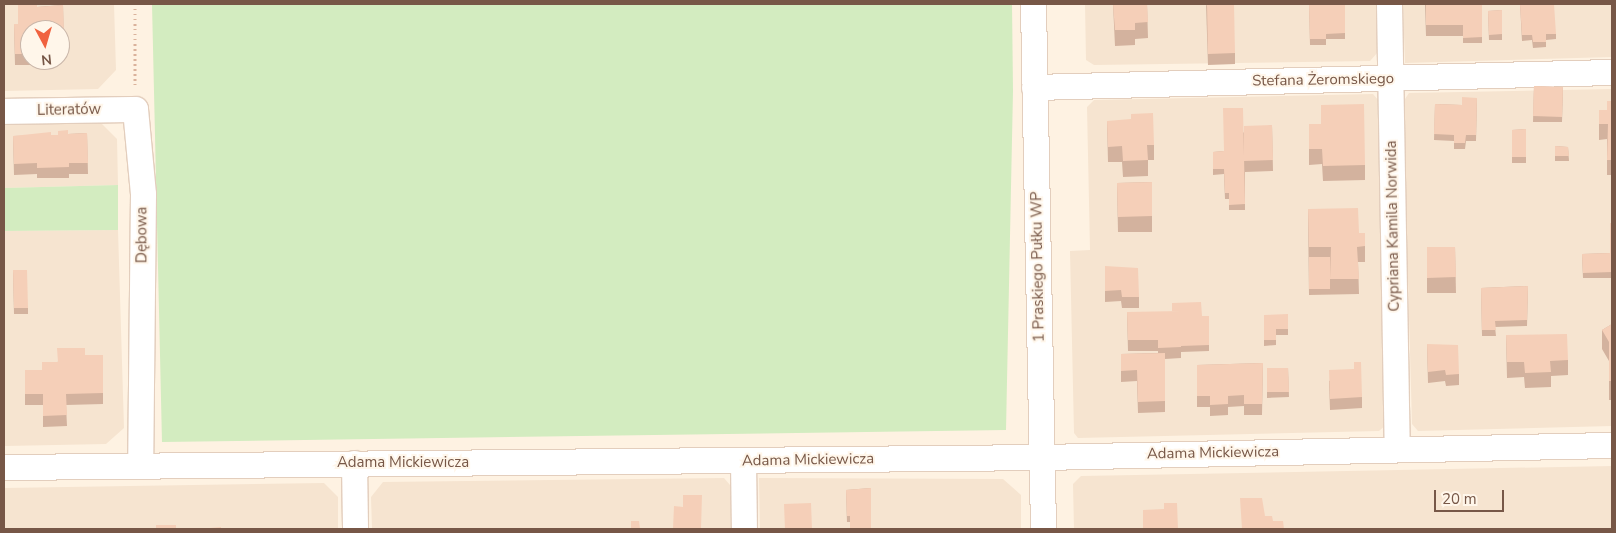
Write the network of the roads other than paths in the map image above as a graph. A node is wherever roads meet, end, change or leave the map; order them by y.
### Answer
1 (1033, 4) edge
2 (1389, 4) edge
3 (1612, 72) edge
4 (1390, 78) junction
5 (1034, 87) junction
6 (135, 109) joint
7 (4, 111) edge
8 (1612, 445) edge
9 (1398, 448) junction
10 (1042, 457) junction
11 (743, 461) junction
12 (354, 463) junction
13 (140, 466) junction
14 (4, 467) edge
15 (354, 529) edge
16 (744, 529) edge
17 (1043, 529) edge

1 - 5 street, 1 Praskiego Pułku WP
2 - 4 street, Cypriana Kamila Norwida
3 - 4 street, Stefana Żeromskiego
4 - 5 street, Stefana Żeromskiego
4 - 9 street, Cypriana Kamila Norwida
5 - 10 street, 1 Praskiego Pułku WP
6 - 7 street, Literatów
6 - 13 street, Dębowa
8 - 9 street, Adama Mickiewicza
9 - 10 street, Adama Mickiewicza
10 - 11 street, Adama Mickiewicza
10 - 17 street, 1 Praskiego Pułku WP
11 - 12 street, Adama Mickiewicza
11 - 16 street
12 - 13 street, Adama Mickiewicza
12 - 15 street
13 - 14 street, Adama Mickiewicza

